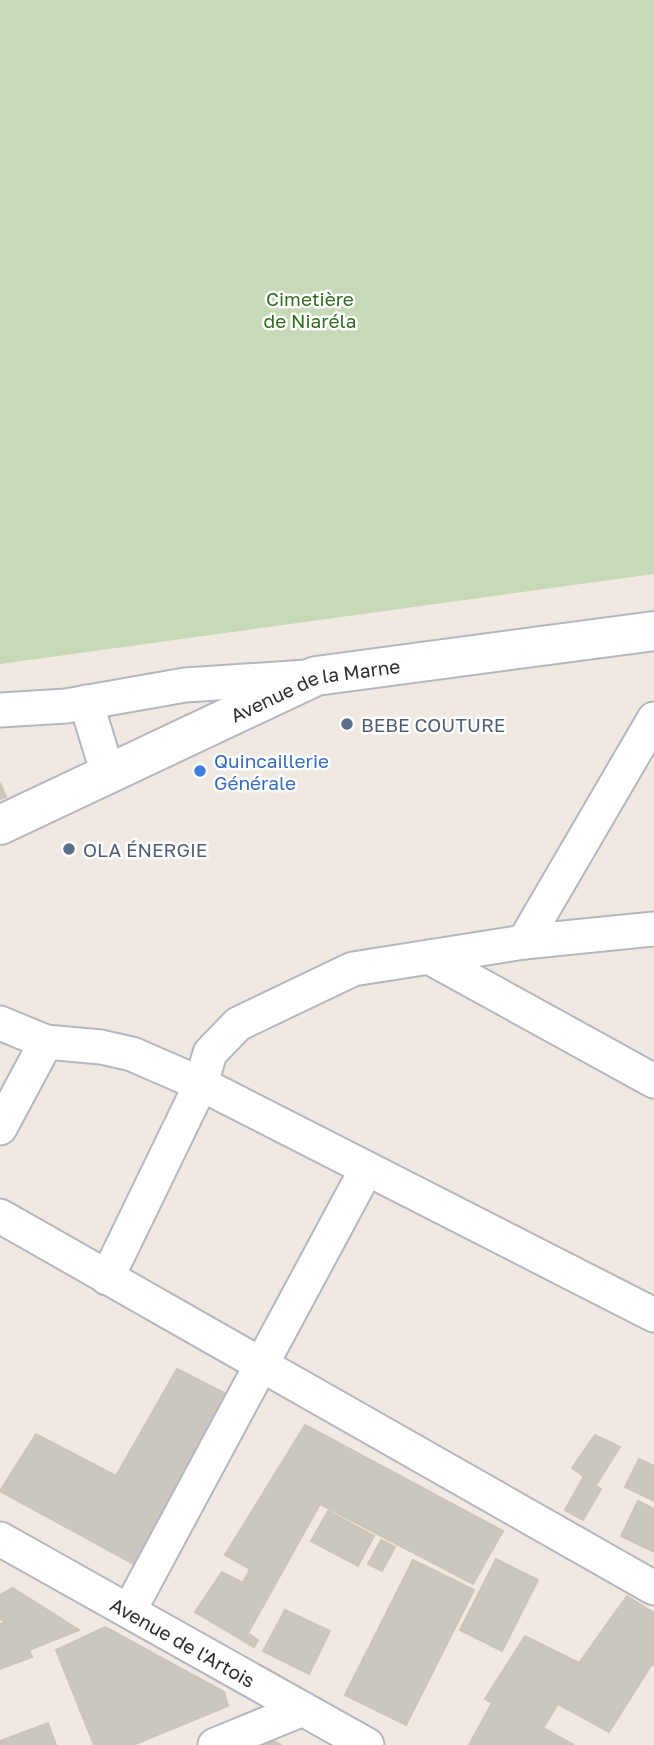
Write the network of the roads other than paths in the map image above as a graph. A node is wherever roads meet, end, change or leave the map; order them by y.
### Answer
1 (654, 631) edge
2 (316, 677) junction
3 (86, 702) junction
4 (0, 710) edge
5 (654, 719) edge
6 (108, 774) junction
7 (0, 825) edge
8 (654, 929) edge
9 (524, 942) junction
10 (429, 957) junction
11 (0, 1023) edge
12 (46, 1042) junction
13 (654, 1081) edge
14 (201, 1084) junction
15 (0, 1128) edge
16 (366, 1170) junction
17 (0, 1216) edge
18 (107, 1278) junction
19 (654, 1315) edge
20 (260, 1366) junction
21 (0, 1539) edge
22 (654, 1588) edge
23 (129, 1611) junction
24 (303, 1709) junction
25 (215, 1745) edge
26 (367, 1745) edge

1 - 2 street, Avenue de la Marne
2 - 3 street
2 - 6 street, Avenue de la Marne
3 - 4 street
3 - 6 street
5 - 9 street
6 - 7 street, Avenue de la Marne
8 - 9 street
9 - 10 street
10 - 13 street
10 - 14 street
11 - 12 street
12 - 14 street
12 - 15 street
14 - 16 street
14 - 18 street
16 - 19 street
16 - 20 street
17 - 18 street
18 - 20 street
20 - 22 street
20 - 23 street
21 - 23 street, Avenue de l'Artois
23 - 24 street, Avenue de l'Artois
24 - 25 street
24 - 26 street, Avenue de l'Artois

